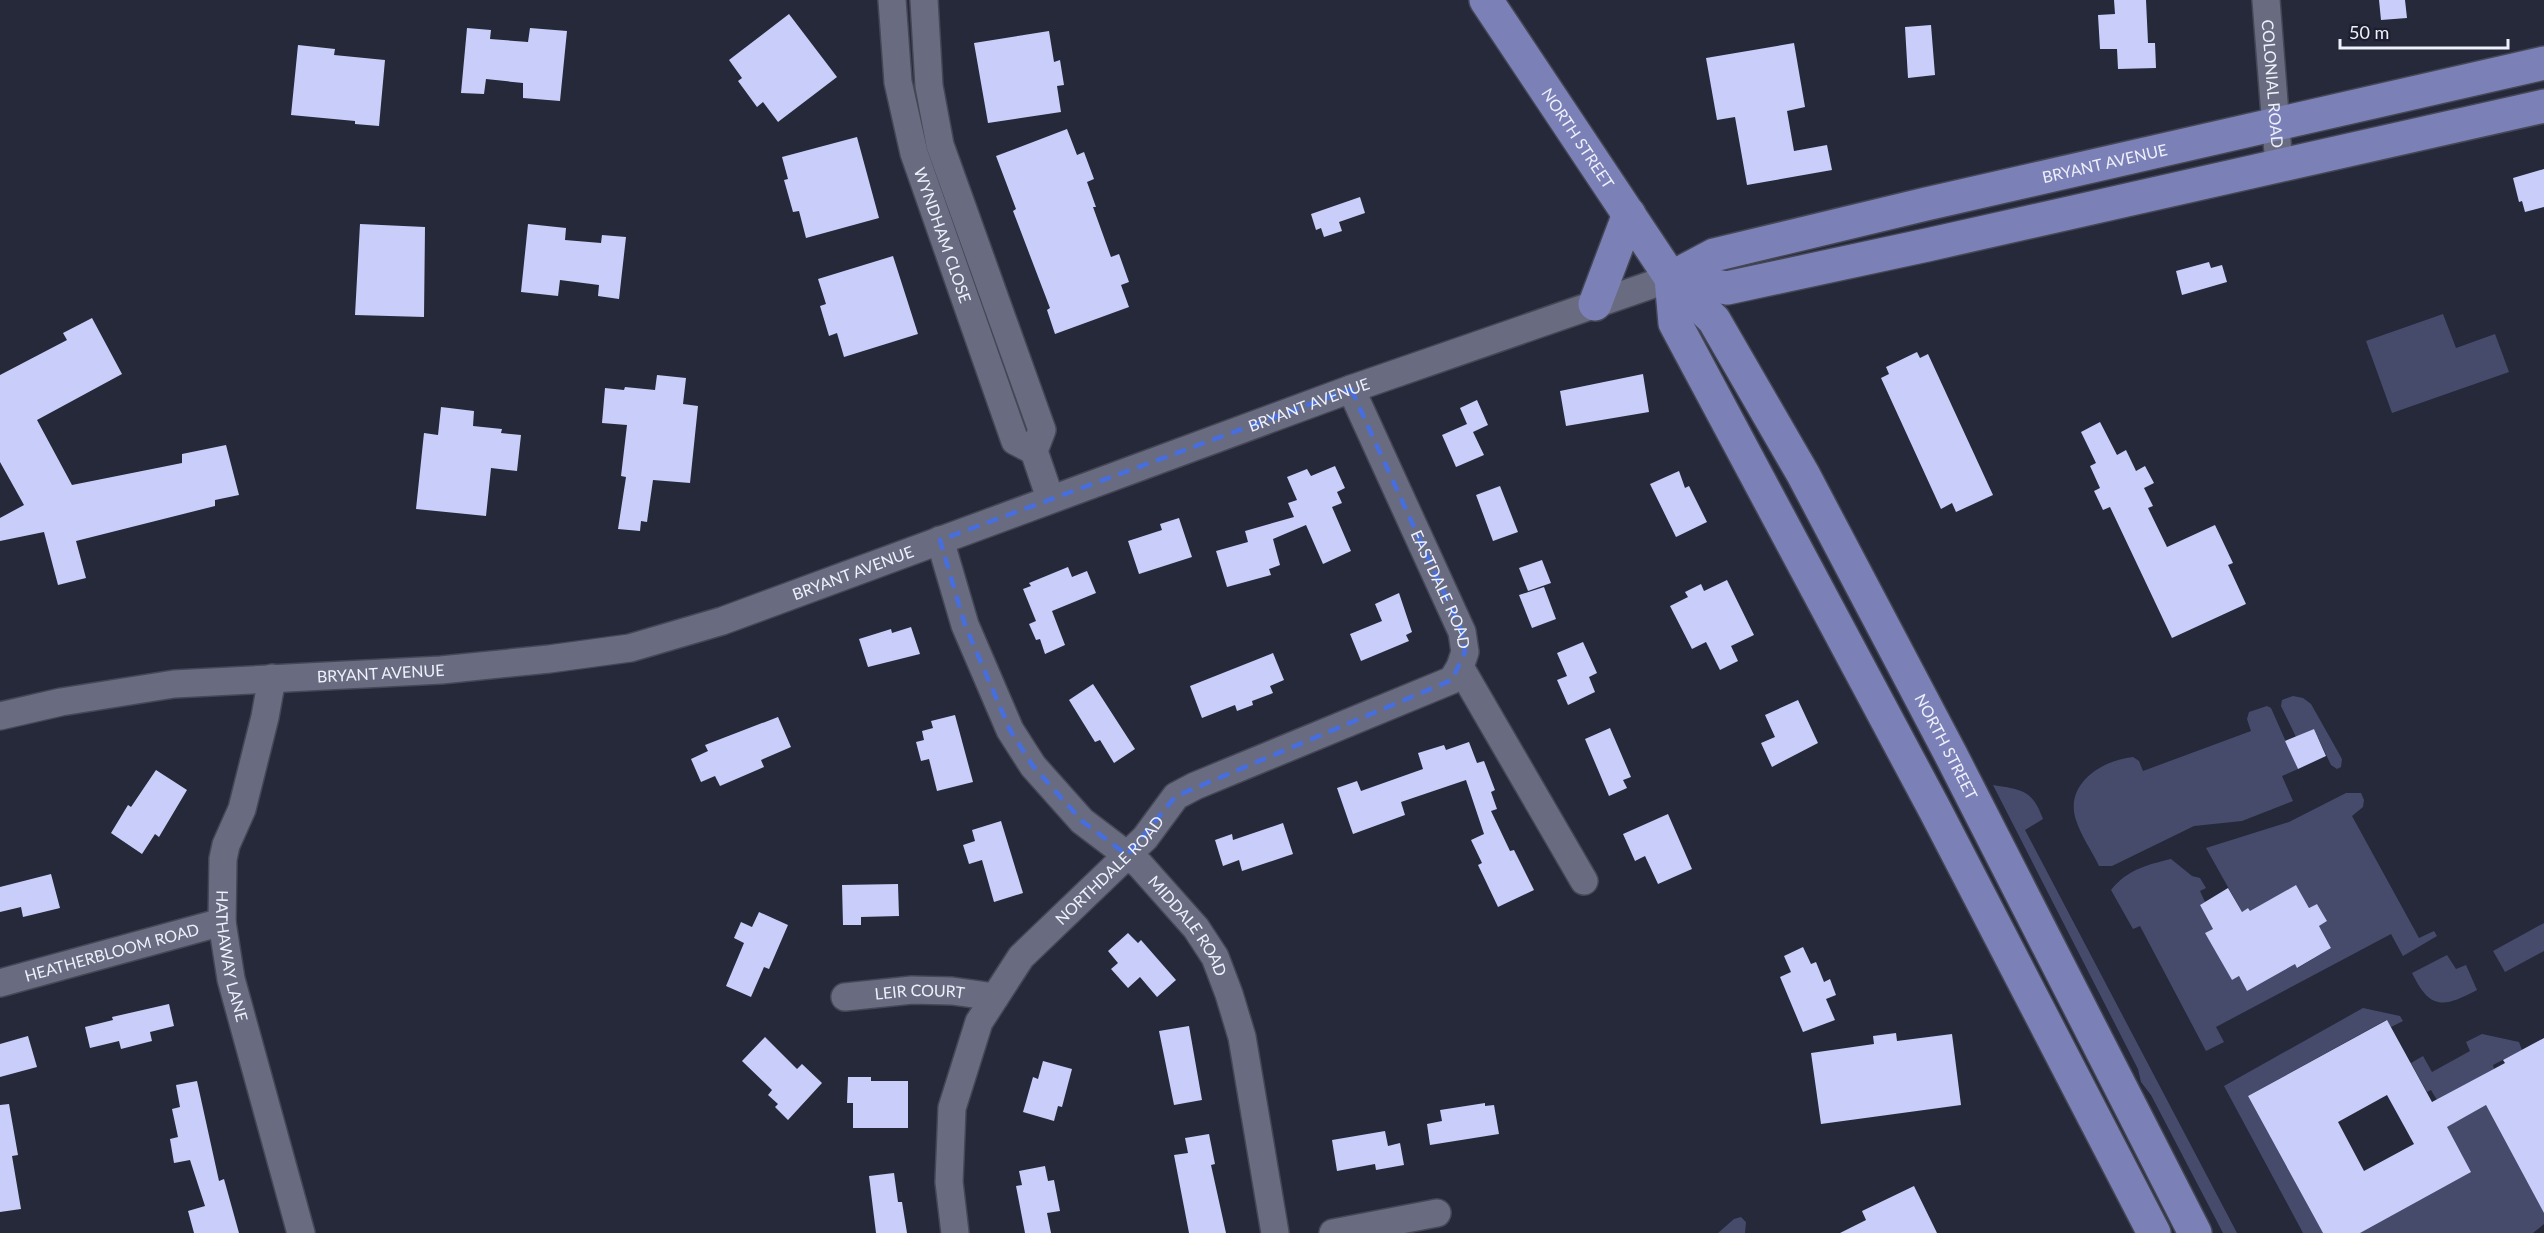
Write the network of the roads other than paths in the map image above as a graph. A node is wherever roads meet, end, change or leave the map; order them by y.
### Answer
1 (892, 0) edge
2 (924, 0) edge
3 (1486, 0) edge
4 (2266, 0) edge
5 (2544, 63) edge
6 (2544, 106) edge
7 (2276, 123) junction
8 (940, 145) junction
9 (914, 153) junction
10 (2279, 166) junction
11 (1629, 214) junction
12 (1671, 278) junction
13 (1595, 304) junction
14 (1351, 388) junction
15 (1034, 451) junction
16 (1050, 498) junction
17 (940, 540) junction
18 (1460, 667) junction
19 (272, 678) junction
20 (0, 716) edge
21 (1127, 855) junction
22 (1584, 880) dead end
23 (222, 922) junction
24 (0, 982) edge
25 (845, 997) dead end
26 (995, 997) junction
27 (1437, 1213) dead end
28 (301, 1233) edge
29 (955, 1233) edge
30 (1275, 1233) edge
31 (1333, 1233) edge
32 (2154, 1233) edge
33 (2195, 1233) edge

1 - 9 street, WYNDHAM CLOSE
2 - 8 street, WYNDHAM CLOSE
3 - 11 main road, NORTH STREET
4 - 7 street, COLONIAL ROAD
5 - 7 main road, BRYANT AVENUE
6 - 10 main road, BRYANT AVENUE
7 - 10 street, COLONIAL ROAD
7 - 12 main road, BRYANT AVENUE
8 - 9 street
8 - 15 street, WYNDHAM CLOSE
9 - 15 street, WYNDHAM CLOSE
10 - 12 main road, BRYANT AVENUE
11 - 12 main road, NORTH STREET
11 - 13 main road
12 - 13 street, BRYANT AVENUE
12 - 32 main road, NORTH STREET
12 - 33 main road, NORTH STREET
13 - 14 street, BRYANT AVENUE
14 - 16 street, BRYANT AVENUE
14 - 18 street, EASTDALE ROAD
15 - 16 street, WYNDHAM CLOSE
16 - 17 street, BRYANT AVENUE
17 - 19 street, BRYANT AVENUE
17 - 21 street, MIDDALE ROAD
18 - 21 street, NORTHDALE ROAD
18 - 22 street, EASTDALE ROAD
19 - 20 street, BRYANT AVENUE
19 - 23 street, HATHAWAY LANE
21 - 26 street, NORTHDALE ROAD
21 - 30 street, MIDDALE ROAD
23 - 24 street, HEATHERBLOOM ROAD
23 - 28 street, HATHAWAY LANE
25 - 26 street, LEIR COURT
26 - 29 street, NORTHDALE ROAD
27 - 31 street

